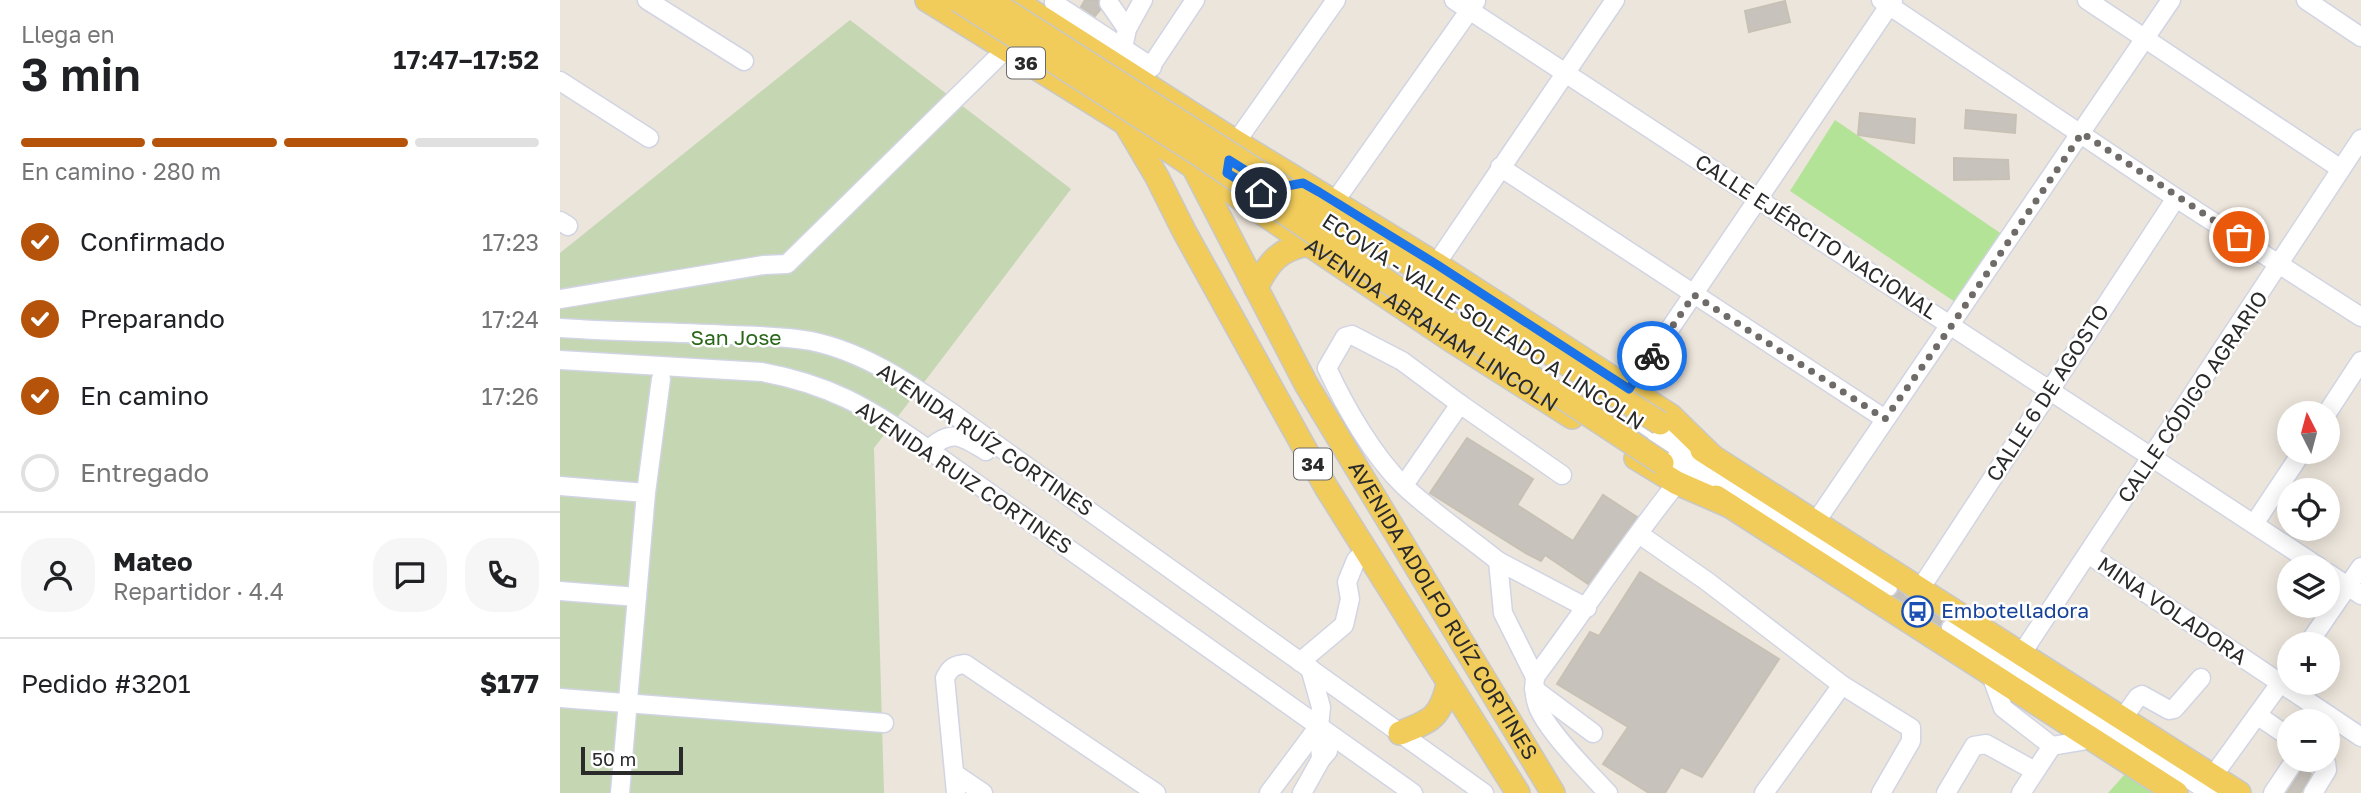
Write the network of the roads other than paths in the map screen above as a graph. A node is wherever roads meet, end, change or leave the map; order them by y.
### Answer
1 (647, 0) edge
2 (927, 0) edge
3 (937, 0) edge
4 (958, 0) edge
5 (965, 0) edge
6 (989, 0) edge
7 (1014, 0) edge
8 (1143, 0) edge
9 (1195, 0) edge
10 (1336, 0) edge
11 (1454, 0) edge
12 (1615, 0) edge
13 (2087, 0) edge
14 (2171, 0) edge
15 (2306, 0) edge
16 (1888, 2) edge
17 (1109, 3) dead end
18 (1473, 5) edge
19 (1050, 7) edge
20 (1127, 29) junction
21 (2361, 37) edge
22 (2145, 38) junction
23 (1123, 48) junction
24 (1006, 50) junction
25 (744, 61) dead end
26 (1146, 74) junction
27 (1565, 74) junction
28 (560, 80) edge
29 (1126, 125) junction
30 (1181, 133) junction
31 (2082, 133) junction
32 (649, 138) dead end
33 (2361, 139) edge
34 (1229, 166) junction
35 (1500, 167) junction
36 (2341, 169) junction
37 (1303, 183) junction
38 (2176, 198) junction
39 (1758, 200) junction
40 (1335, 201) junction
41 (1280, 206) junction
42 (1184, 231) junction
43 (1228, 237) junction
44 (1309, 244) junction
45 (1436, 264) junction
46 (2281, 264) junction
47 (1256, 288) junction
48 (1694, 295) junction
49 (560, 299) edge
50 (2361, 317) edge
51 (1952, 325) junction
52 (560, 328) edge
53 (560, 360) edge
54 (2361, 361) edge
55 (661, 379) dead end
56 (1629, 389) junction
57 (2049, 391) junction
58 (2335, 401) edge
59 (1460, 404) junction
60 (1885, 419) junction
61 (928, 450) junction
62 (1713, 457) junction
63 (2152, 458) junction
64 (2294, 464) edge
65 (1562, 475) dead end
66 (1677, 483) junction
67 (1404, 485) junction
68 (560, 486) edge
69 (646, 493) junction
70 (1730, 506) junction
71 (1815, 523) junction
72 (2254, 524) junction
73 (1116, 530) junction
74 (1639, 534) junction
75 (1366, 550) junction
76 (2088, 554) junction
77 (2301, 555) edge
78 (1498, 561) junction
79 (2361, 567) edge
80 (2340, 581) edge
81 (1920, 589) junction
82 (560, 591) edge
83 (1886, 591) tunnel mouth
84 (2355, 591) edge
85 (637, 597) junction
86 (1587, 608) junction
87 (2319, 632) edge
88 (1466, 648) junction
89 (2022, 653) junction
90 (1305, 665) junction
91 (2277, 674) edge
92 (1992, 675) junction
93 (2201, 678) dead end
94 (1534, 683) junction
95 (1448, 685) junction
96 (1842, 685) junction
97 (2277, 688) edge
98 (2306, 695) edge
99 (560, 698) edge
100 (628, 703) junction
101 (2257, 715) junction
102 (2123, 718) junction
103 (884, 723) dead end
104 (1318, 726) junction
105 (2277, 729) edge
106 (1400, 733) junction
107 (1592, 733) dead end
108 (2361, 737) edge
109 (2093, 739) junction
110 (1342, 741) junction
111 (2052, 746) junction
112 (1321, 759) junction
113 (2035, 771) junction
114 (2287, 772) edge
115 (2326, 772) edge
116 (955, 774) junction
117 (2212, 785) edge
118 (620, 793) edge
119 (956, 793) edge
120 (983, 793) edge
121 (1156, 793) edge
122 (1269, 793) edge
123 (1303, 793) edge
124 (1413, 793) edge
125 (1484, 793) edge
126 (1518, 793) edge
127 (1553, 793) edge
128 (1608, 793) edge
129 (1764, 793) edge
130 (1881, 793) edge
131 (1946, 793) edge
132 (2021, 793) edge
133 (2176, 793) edge
134 (2195, 793) edge
135 (2239, 793) edge
136 (2273, 793) edge
137 (2312, 793) edge

1 - 25 street
2 - 24 main road, AVENIDA ABRAHAM LINCOLN / 36
3 - 30 street
4 - 70 main road, AVENIDA ABRAHAM LINCOLN / 36, bridge
5 - 30 street
6 - 62 main road, 36, bridge
7 - 19 main road, AVENIDA ABRAHAM LINCOLN / 36
8 - 20 street
9 - 26 street
10 - 34 street
11 - 18 street, CALLE EJÉRCITO NACIONAL
12 - 27 street
13 - 22 street
14 - 22 street
15 - 21 street
16 - 31 street
16 - 39 street
17 - 20 street
18 - 27 street, CALLE EJÉRCITO NACIONAL
18 - 40 street
19 - 23 street
19 - 26 main road, AVENIDA ABRAHAM LINCOLN / 36
20 - 23 street
22 - 31 street
22 - 36 street
23 - 26 street
24 - 29 main road, AVENIDA ABRAHAM LINCOLN / 36
24 - 49 street
26 - 30 main road, AVENIDA ABRAHAM LINCOLN / 36
27 - 35 street
27 - 39 street, CALLE EJÉRCITO NACIONAL
28 - 32 street
29 - 30 main road, AVENIDA ABRAHAM LINCOLN / 36
29 - 42 main road, AVENIDA ADOLFO RUÍZ CORTINES / 34
30 - 34 main road, AVENIDA ABRAHAM LINCOLN / 36
30 - 34 main road, AVENIDA ABRAHAM LINCOLN / 36
30 - 42 main road
30 - 43 main road, AVENIDA ADOLFO RUÍZ CORTINES / 34
31 - 38 street
31 - 51 street
33 - 36 street, CALLE CÓDIGO AGRARIO
34 - 37 main road, AVENIDA ABRAHAM LINCOLN / 36
34 - 41 main road, AVENIDA ABRAHAM LINCOLN / 36
34 - 41 street, ECOVÍA - VALLE SOLEADO A LINCOLN
34 - 43 main road
35 - 45 street
35 - 48 street
36 - 46 street, CALLE CÓDIGO AGRARIO
37 - 40 main road, AVENIDA ABRAHAM LINCOLN / 36
37 - 41 main road
38 - 46 street
38 - 57 street, CALLE 6 DE AGOSTO
39 - 48 street
39 - 51 street, CALLE EJÉRCITO NACIONAL
40 - 45 main road, AVENIDA ABRAHAM LINCOLN / 36
41 - 44 main road, AVENIDA ABRAHAM LINCOLN / 36
41 - 83 street, ECOVÍA - VALLE SOLEADO A LINCOLN
42 - 75 main road, AVENIDA ADOLFO RUÍZ CORTINES / 34
43 - 47 main road, AVENIDA ADOLFO RUÍZ CORTINES / 34
44 - 47 main road
44 - 66 main road, AVENIDA ABRAHAM LINCOLN / 36
45 - 56 main road, AVENIDA ABRAHAM LINCOLN / 36
46 - 50 street
46 - 63 street, CALLE CÓDIGO AGRARIO
47 - 88 main road, AVENIDA ADOLFO RUÍZ CORTINES / 34
48 - 56 street
48 - 60 street
51 - 57 street, CALLE EJÉRCITO NACIONAL
51 - 60 street
52 - 73 street, AVENIDA RUÍZ CORTINES
53 - 61 street, AVENIDA RUIZ CORTINES
54 - 58 street
55 - 69 street
56 - 62 main road, AVENIDA ABRAHAM LINCOLN / 36
57 - 63 street, CALLE EJÉRCITO NACIONAL
57 - 81 street, CALLE 6 DE AGOSTO
59 - 65 street
59 - 67 street
59 - 67 street
60 - 71 street
61 - 73 street
61 - 104 street, AVENIDA RUIZ CORTINES
62 - 71 main road, 36
63 - 72 street, CALLE EJÉRCITO NACIONAL
63 - 76 street, CALLE CÓDIGO AGRARIO
64 - 72 street
66 - 70 main road, AVENIDA ABRAHAM LINCOLN / 36
66 - 74 street
67 - 78 street
68 - 69 street
69 - 85 street
70 - 92 main road, AVENIDA ABRAHAM LINCOLN / 36
71 - 81 main road, 36
72 - 77 street, CALLE EJÉRCITO NACIONAL
73 - 90 street, AVENIDA RUÍZ CORTINES
74 - 86 street
74 - 96 street
75 - 88 main road
75 - 90 street
75 - 95 main road, AVENIDA ADOLFO RUÍZ CORTINES / 34
76 - 89 street, CALLE CÓDIGO AGRARIO
76 - 91 street, MINA VOLADORA
78 - 86 street
78 - 94 street
79 - 84 street
80 - 84 street
81 - 89 main road, 36
82 - 85 street
84 - 87 street
85 - 100 street
86 - 94 street
88 - 127 main road, AVENIDA ADOLFO RUÍZ CORTINES / 34
89 - 102 main road, 36
90 - 104 street
90 - 106 street, AVENIDA RUÍZ CORTINES
92 - 109 main road, AVENIDA ABRAHAM LINCOLN / 36
92 - 111 street
93 - 102 street
94 - 107 street
94 - 128 street
95 - 106 main road
95 - 126 main road, AVENIDA ADOLFO RUÍZ CORTINES / 34
96 - 129 street
96 - 130 street
97 - 101 street
98 - 108 street, MINA VOLADORA
99 - 100 street
100 - 103 street
100 - 118 street
101 - 105 street
101 - 117 street
102 - 117 main road, 36
104 - 110 street
104 - 112 street
104 - 122 street
106 - 125 street, AVENIDA RUÍZ CORTINES
109 - 111 street
109 - 133 main road, AVENIDA ABRAHAM LINCOLN / 36
110 - 112 street
110 - 124 street
111 - 113 street
112 - 123 street
113 - 131 street
113 - 132 street
114 - 136 street
115 - 137 street
116 - 119 street
116 - 120 street
116 - 121 street
117 - 134 street
117 - 135 main road, 36

